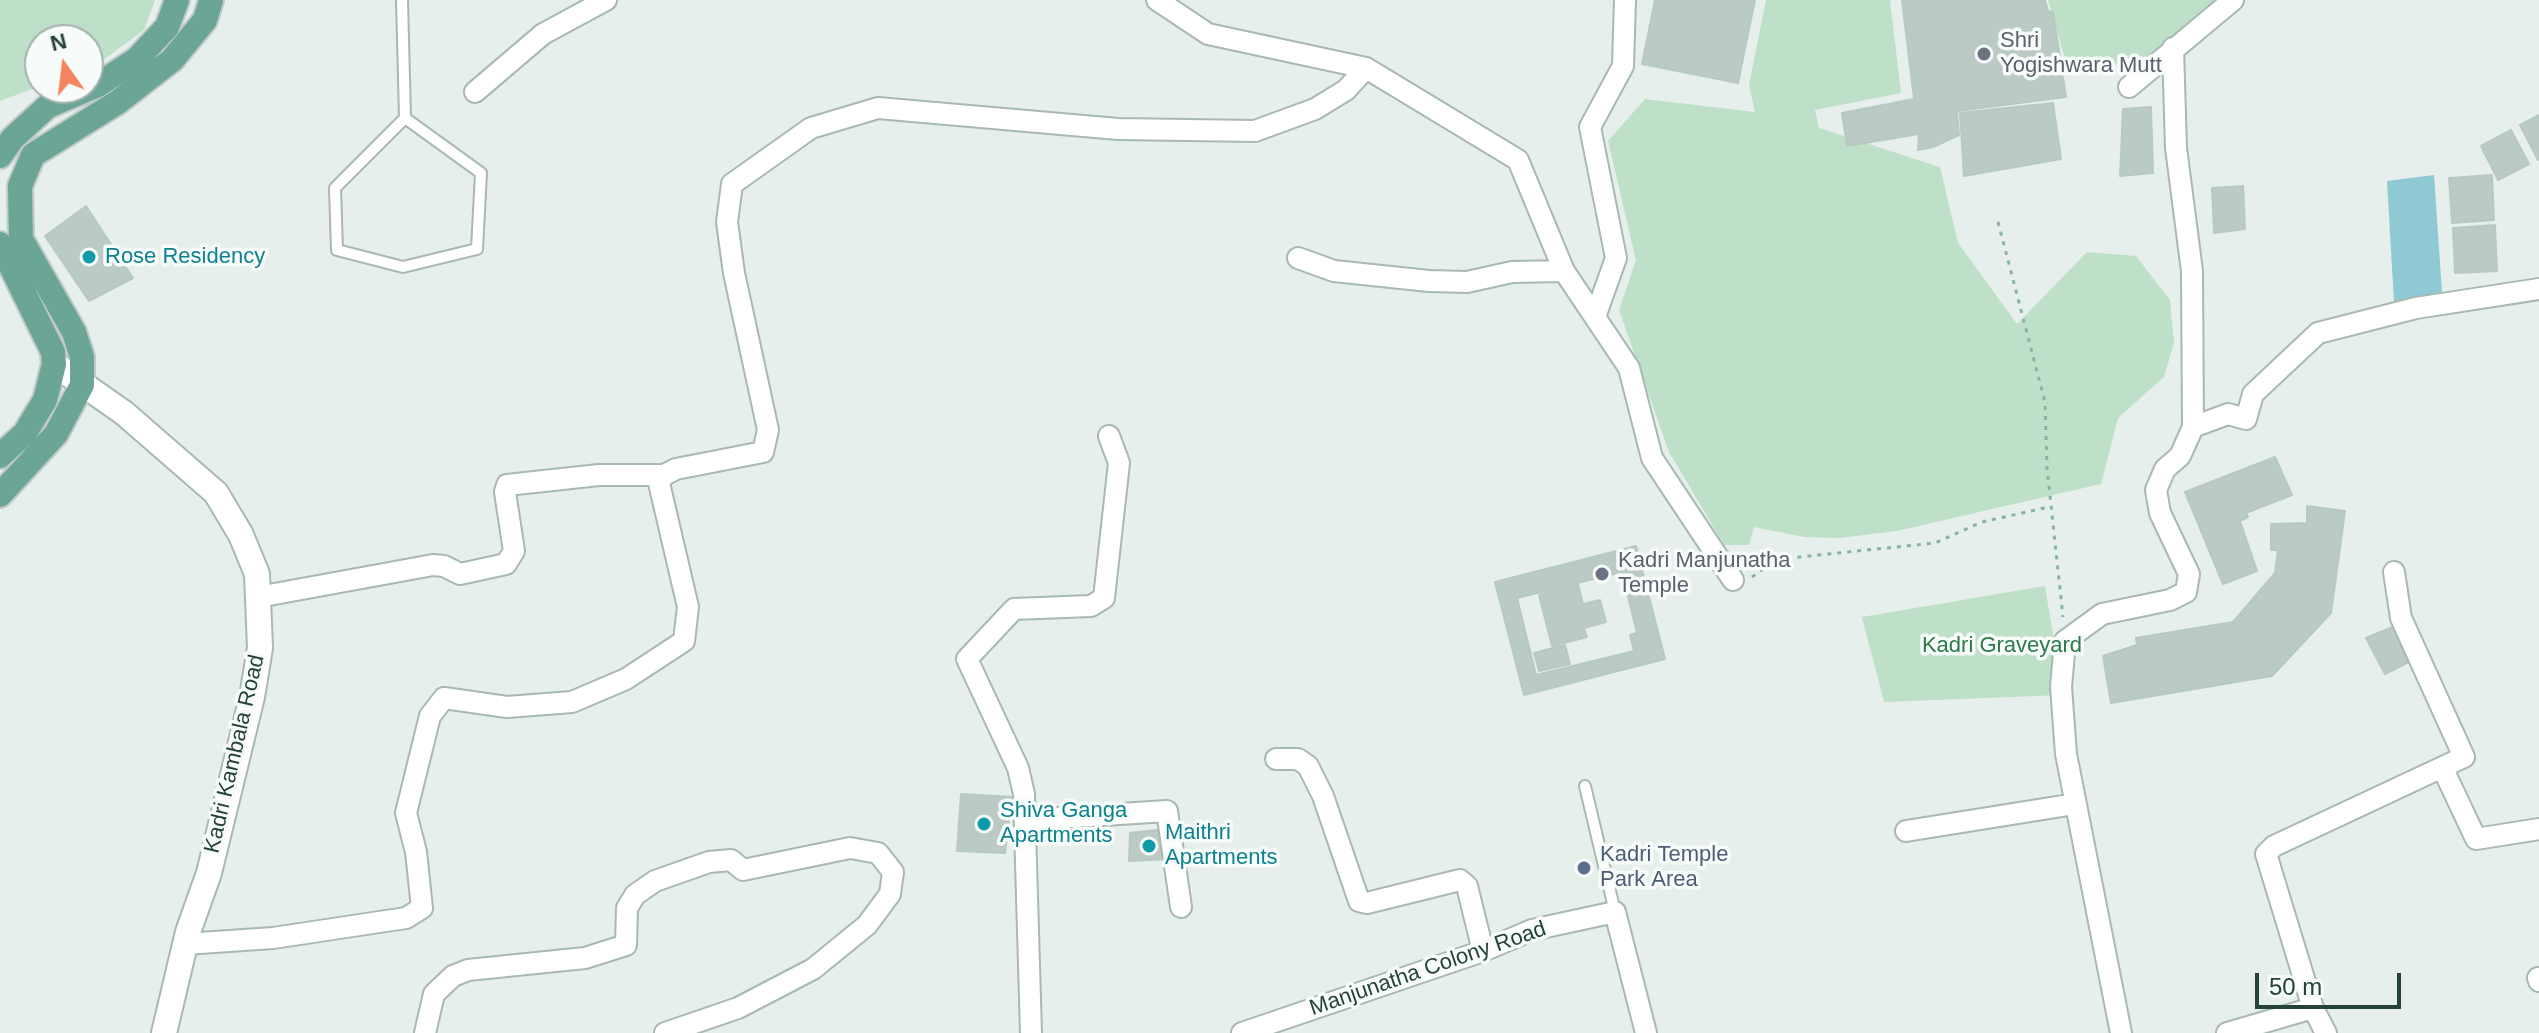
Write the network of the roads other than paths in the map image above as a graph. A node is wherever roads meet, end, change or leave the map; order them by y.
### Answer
1 (177, 0) edge
2 (211, 0) edge
3 (402, 0) edge
4 (606, 0) edge
5 (1157, 0) edge
6 (1625, 0) edge
7 (2233, 0) edge
8 (2173, 48) junction
9 (1366, 68) junction
10 (2129, 87) dead end
11 (475, 92) dead end
12 (405, 118) junction
13 (0, 156) edge
14 (0, 244) edge
15 (1298, 258) dead end
16 (1564, 271) junction
17 (2539, 289) edge
18 (1595, 317) junction
19 (54, 364) junction
20 (82, 385) junction
21 (2193, 427) junction
22 (1109, 436) dead end
23 (0, 456) edge
24 (664, 475) junction
25 (0, 495) edge
26 (2394, 572) dead end
27 (1742, 579) road end
28 (258, 597) junction
29 (1276, 759) dead end
30 (2443, 769) junction
31 (1585, 786) dead end
32 (2075, 804) junction
33 (1026, 820) junction
34 (2539, 829) edge
35 (1906, 831) dead end
36 (1181, 907) dead end
37 (1615, 912) junction
38 (185, 944) junction
39 (1483, 951) junction
40 (2313, 1008) junction
41 (164, 1033) edge
42 (425, 1033) edge
43 (665, 1033) edge
44 (1031, 1033) edge
45 (1242, 1033) edge
46 (1646, 1033) edge
47 (2121, 1033) edge
48 (2227, 1033) edge
49 (2326, 1033) edge

1 - 13 main road
2 - 20 main road
3 - 12 lane
4 - 11 street
5 - 9 street
6 - 18 street
7 - 8 street
8 - 10 street
8 - 21 street
9 - 16 street
9 - 24 street
12 - 12 lane
14 - 19 main road
15 - 16 street
16 - 18 street
17 - 21 street
18 - 27 street
19 - 20 street, Kadri Kambala Road
19 - 23 main road
20 - 25 main road
20 - 28 street, Kadri Kambala Road
21 - 32 street
22 - 33 street
24 - 28 street
24 - 38 street
26 - 30 street
28 - 38 street, Kadri Kambala Road
29 - 39 street
30 - 34 street
30 - 40 street
31 - 37 lane
32 - 35 street
32 - 47 street
33 - 36 street
33 - 44 street
37 - 39 street, Manjunatha Colony Road
37 - 46 street
38 - 41 street, Kadri Kambala Road
39 - 45 street, Manjunatha Colony Road
40 - 48 street
40 - 49 street
42 - 43 street

